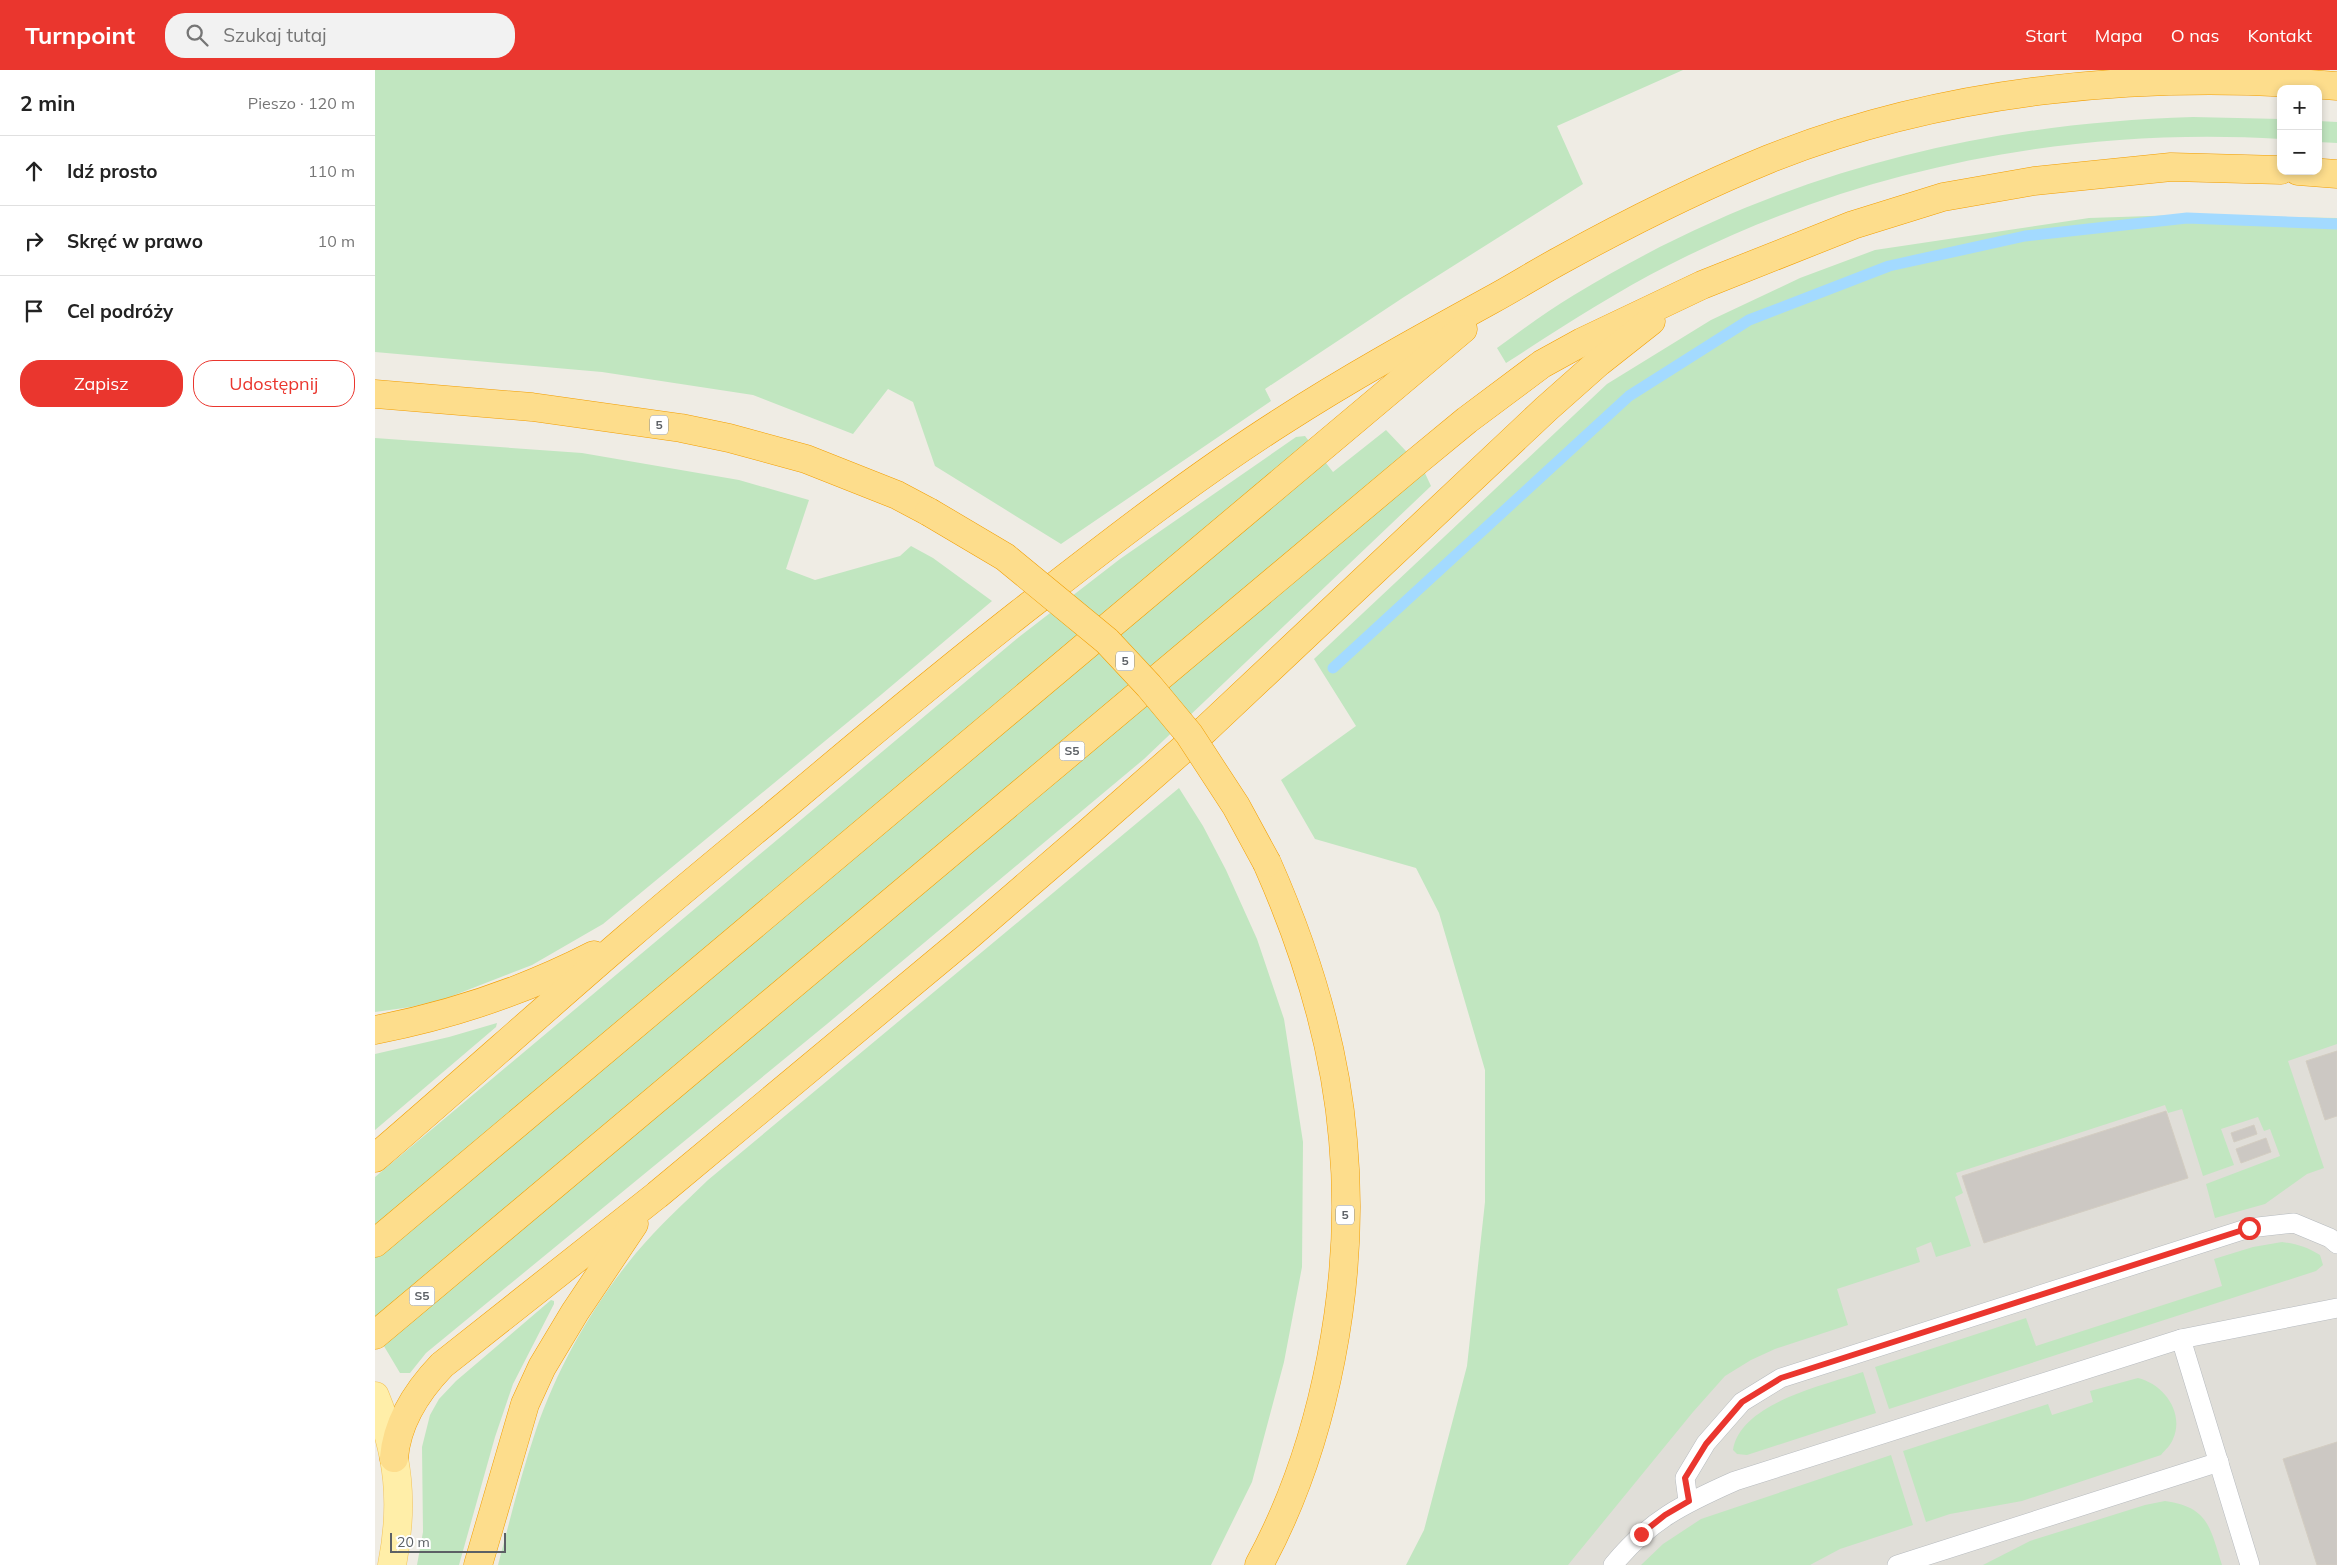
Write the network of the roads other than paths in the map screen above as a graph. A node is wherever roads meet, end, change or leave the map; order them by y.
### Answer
1 (2337, 86) edge
2 (2277, 170) edge
3 (2322, 173) edge
4 (2337, 174) edge
5 (1702, 285) junction
6 (1506, 292) junction
7 (375, 394) edge
8 (629, 936) junction
9 (375, 1030) edge
10 (375, 1158) edge
11 (657, 1195) junction
12 (375, 1243) edge
13 (2337, 1244) edge
14 (2337, 1308) edge
15 (375, 1335) edge
16 (2181, 1339) junction
17 (375, 1396) edge
18 (394, 1458) junction
19 (2219, 1462) junction
20 (1689, 1501) junction
21 (392, 1565) edge
22 (478, 1565) edge
23 (1259, 1565) edge
24 (1613, 1565) edge
25 (1897, 1565) edge
26 (2251, 1565) edge

1 - 6 highway
2 - 5 highway
3 - 4 highway
5 - 11 highway
5 - 15 highway, S5
6 - 8 highway
6 - 12 highway
7 - 23 highway, 5, bridge
8 - 9 highway
8 - 10 highway
11 - 18 highway
11 - 22 highway
13 - 20 lane
14 - 16 lane
16 - 19 lane
16 - 20 lane
17 - 18 main road
18 - 21 main road
19 - 25 lane
19 - 26 lane
20 - 24 lane

